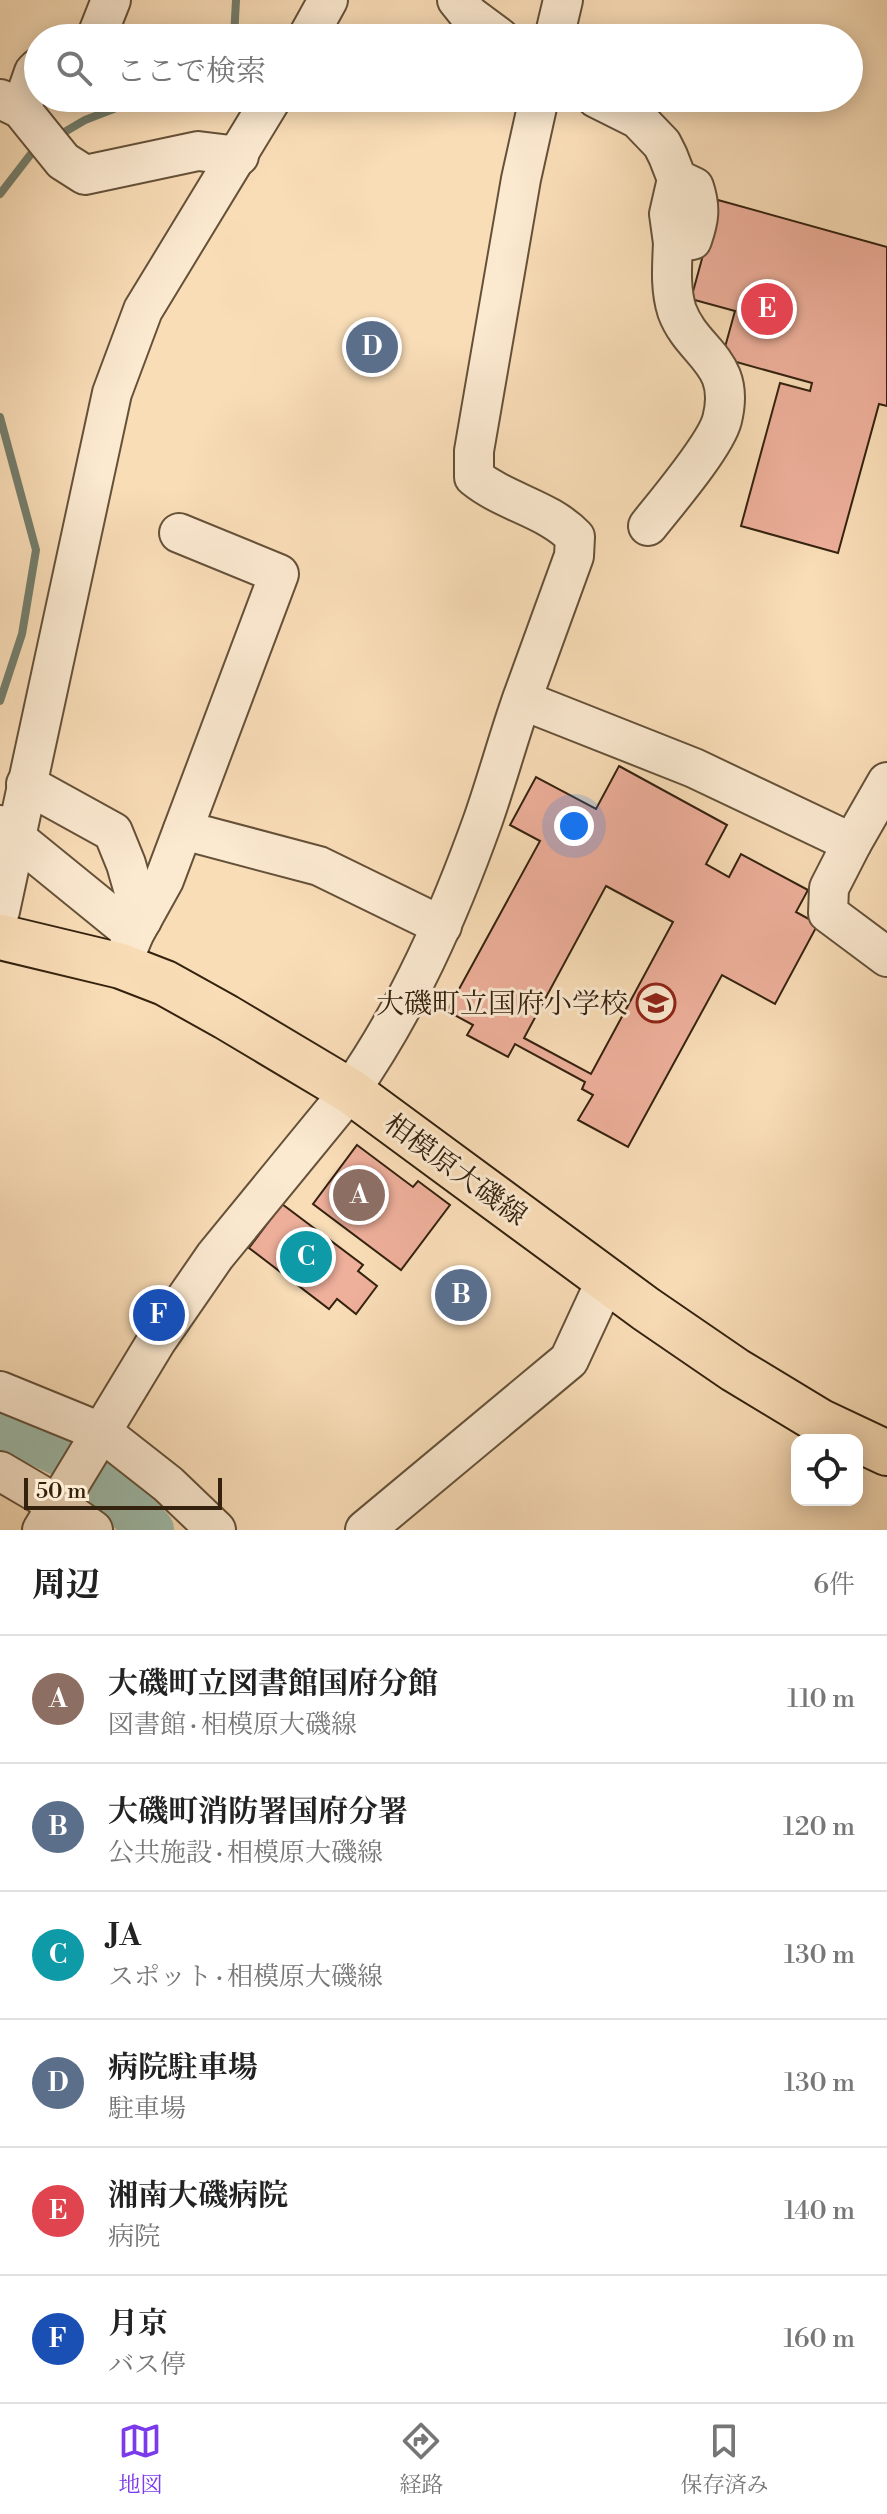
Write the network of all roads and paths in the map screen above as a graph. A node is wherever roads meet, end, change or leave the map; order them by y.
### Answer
1 (111, 0) edge
2 (328, 0) edge
3 (457, 0) edge
4 (563, 0) edge
5 (102, 24) edge
6 (315, 24) edge
7 (481, 24) edge
8 (557, 24) edge
9 (24, 86) edge
10 (11, 104) edge
11 (264, 112) edge
12 (536, 112) edge
13 (624, 112) edge
14 (239, 156) junction
15 (648, 526) dead end
16 (179, 533) dead end
17 (522, 700) junction
18 (887, 782) edge
19 (26, 784) junction
20 (183, 830) junction
21 (8, 832) edge
22 (852, 843) junction
23 (0, 911) edge
24 (442, 926) junction
25 (0, 937) edge
26 (132, 940) junction
27 (887, 957) edge
28 (350, 1091) junction
29 (606, 1280) junction
30 (0, 1391) edge
31 (100, 1438) junction
32 (887, 1453) edge
33 (0, 1471) edge
34 (56, 1507) edge
35 (93, 1530) edge
36 (216, 1530) edge
37 (365, 1530) edge

1 - 5 street
2 - 6 street
3 - 7 street
4 - 8 street
9 - 10 street
10 - 14 street
11 - 14 street
12 - 17 street
13 - 15 street
14 - 19 street
16 - 20 street
17 - 22 street
17 - 24 street
18 - 22 street
19 - 21 street
19 - 26 street
20 - 24 street
20 - 26 street
21 - 23 street
21 - 26 street
22 - 27 street
24 - 28 street
25 - 26 main road, 相模原大磯線
26 - 28 main road, 相模原大磯線
28 - 29 main road, 相模原大磯線
28 - 31 street
29 - 32 main road, 相模原大磯線
29 - 37 street
30 - 31 street
31 - 34 street
31 - 36 street
33 - 34 street
34 - 35 street

